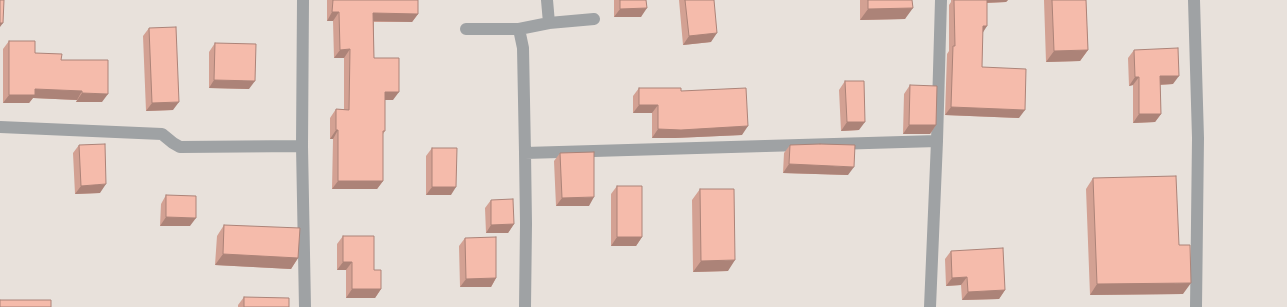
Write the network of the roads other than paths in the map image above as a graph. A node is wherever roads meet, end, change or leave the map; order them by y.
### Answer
1 (303, 0) edge
2 (547, 0) edge
3 (941, 0) edge
4 (1194, 0) edge
5 (594, 19) dead end
6 (549, 23) junction
7 (466, 29) dead end
8 (519, 29) junction
9 (0, 127) edge
10 (937, 141) junction
11 (302, 146) junction
12 (525, 153) junction
13 (305, 307) edge
14 (525, 307) edge
15 (930, 307) edge
16 (1196, 307) edge

1 - 11 street
2 - 6 street
3 - 10 street
4 - 16 street
5 - 6 street
6 - 8 street
7 - 8 street
8 - 12 street
9 - 11 street
10 - 12 street
10 - 15 street
11 - 13 street
12 - 14 street

